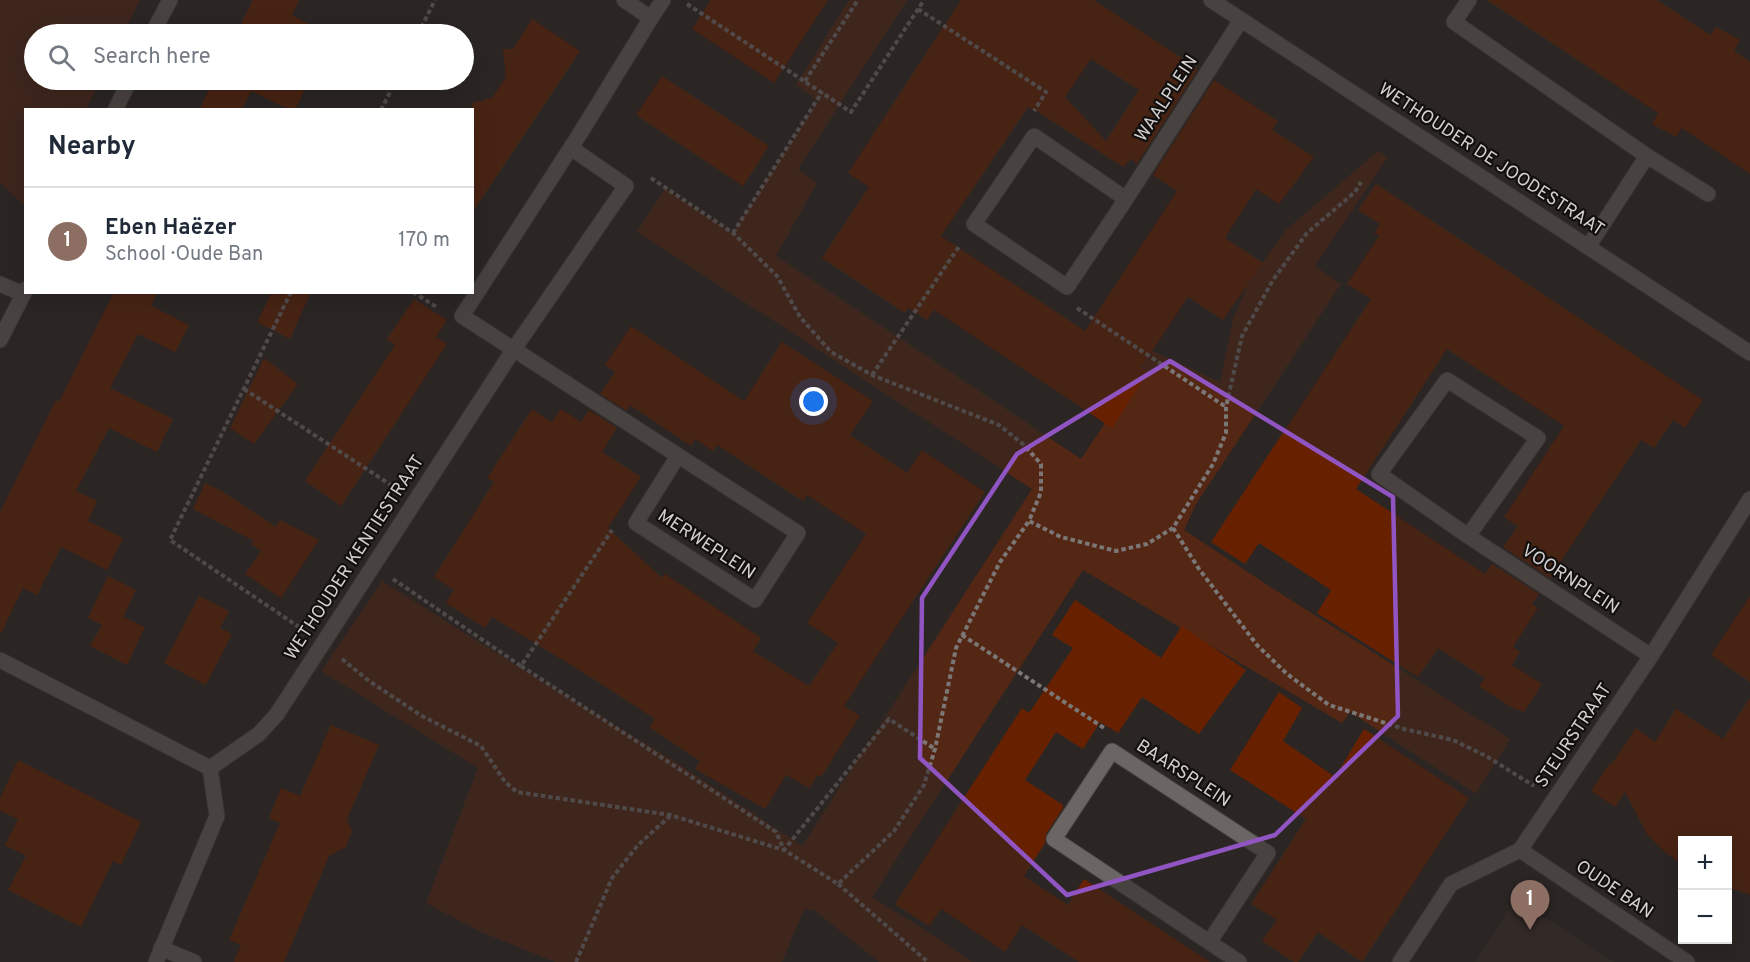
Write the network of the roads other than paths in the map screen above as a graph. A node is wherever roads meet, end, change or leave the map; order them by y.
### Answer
1 (170, 0) edge
2 (624, 0) edge
3 (663, 0) edge
4 (1211, 0) edge
5 (1468, 0) edge
6 (651, 18) junction
7 (1241, 20) junction
8 (157, 24) edge
9 (125, 90) edge
10 (116, 108) edge
11 (571, 148) junction
12 (1647, 156) junction
13 (1708, 194) dead end
14 (1126, 199) junction
15 (1588, 247) junction
16 (0, 284) edge
17 (24, 291) edge
18 (0, 340) edge
19 (514, 350) junction
20 (1750, 353) edge
21 (678, 456) junction
22 (1750, 499) edge
23 (1468, 536) junction
24 (1651, 656) junction
25 (0, 660) edge
26 (210, 768) junction
27 (1520, 850) junction
28 (1209, 941) junction
29 (158, 955) edge
30 (194, 962) edge
31 (1239, 962) edge
32 (1400, 962) edge
33 (1687, 962) edge

1 - 8 street
2 - 6 street
3 - 6 street
4 - 7 street, WETHOUDER DE JOODESTRAAT
5 - 12 street
6 - 11 street
7 - 14 street, WAALPLEIN
7 - 15 street, WETHOUDER DE JOODESTRAAT
9 - 10 street
11 - 19 street
11 - 19 street, WETHOUDER KENTIESTRAAT
12 - 13 street
12 - 15 street
14 - 14 street, WAALPLEIN
15 - 20 street, WETHOUDER DE JOODESTRAAT
16 - 17 street
17 - 18 street
19 - 21 street, MERWEPLEIN
19 - 26 street, WETHOUDER KENTIESTRAAT
21 - 21 street, MERWEPLEIN
22 - 24 street, STEURSTRAAT
23 - 23 street, VOORNPLEIN
23 - 24 street, VOORNPLEIN
24 - 27 street, STEURSTRAAT
25 - 26 street
26 - 29 street
27 - 32 street
27 - 33 street, OUDE BAN
28 - 28 street, BAARSPLEIN
28 - 31 street, BAARSPLEIN
29 - 30 street

